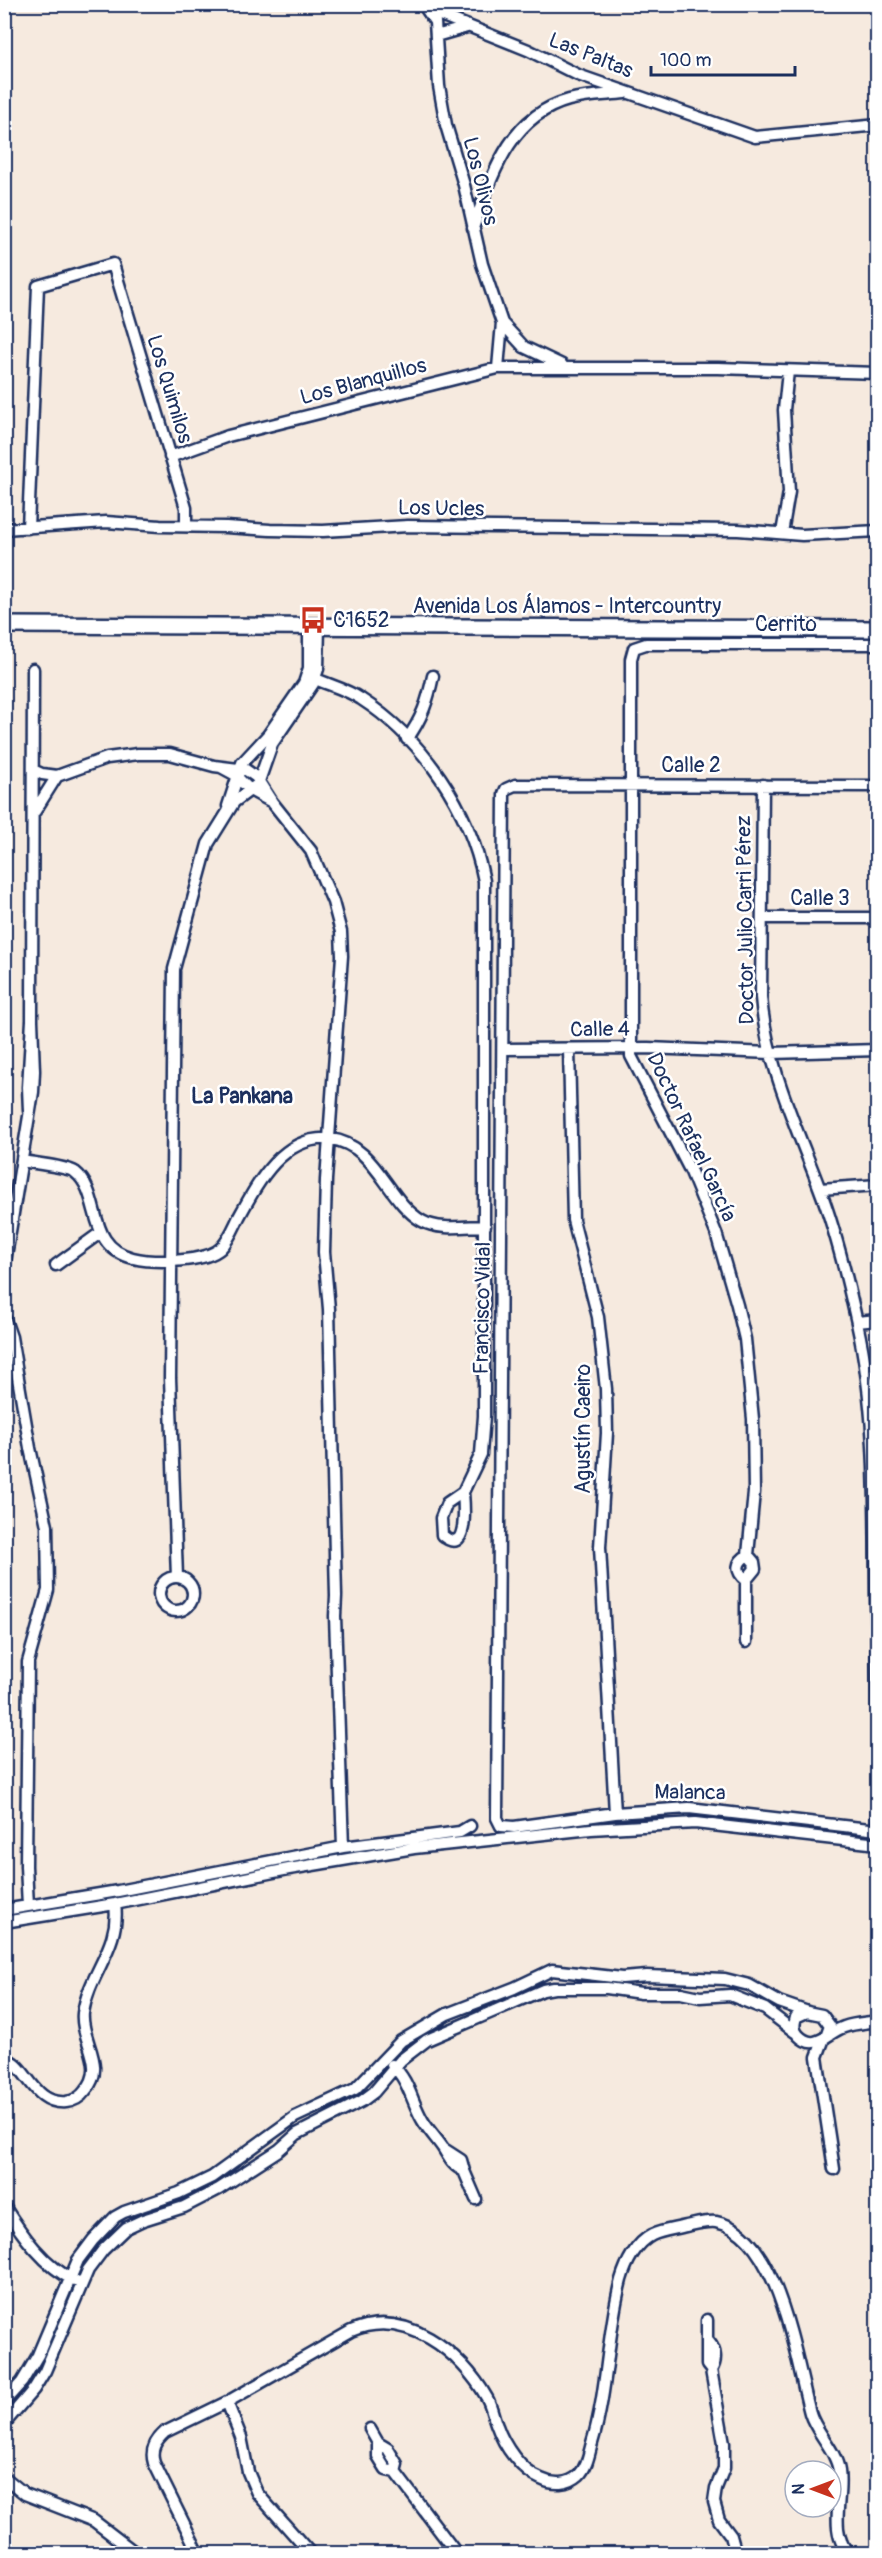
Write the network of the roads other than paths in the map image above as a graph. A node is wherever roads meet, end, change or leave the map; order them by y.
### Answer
1 (425, 8) edge
2 (467, 27) junction
3 (436, 36) junction
4 (631, 93) junction
5 (878, 125) edge
6 (473, 230) junction
7 (502, 323) junction
8 (498, 368) junction
9 (570, 369) junction
10 (788, 371) junction
11 (878, 373) edge
12 (170, 457) junction
13 (186, 526) junction
14 (28, 528) junction
15 (4, 529) edge
16 (878, 531) edge
17 (782, 533) junction
18 (4, 625) edge
19 (314, 626) junction
20 (878, 629) edge
21 (878, 644) edge
22 (631, 659) joint
23 (33, 669) dead end
24 (433, 676) dead end
25 (311, 677) junction
26 (407, 739) junction
27 (33, 770) junction
28 (238, 772) junction
29 (57, 776) junction
30 (259, 781) junction
31 (631, 784) junction
32 (763, 785) junction
33 (878, 786) edge
34 (506, 789) joint
35 (250, 790) junction
36 (272, 802) junction
37 (226, 812) junction
38 (33, 814) junction
39 (762, 918) junction
40 (878, 918) edge
41 (630, 1048) junction
42 (503, 1049) junction
43 (569, 1049) junction
44 (878, 1050) edge
45 (771, 1053) junction
46 (330, 1139) junction
47 (22, 1161) junction
48 (878, 1185) edge
49 (820, 1189) junction
50 (485, 1226) junction
51 (100, 1233) junction
52 (170, 1260) junction
53 (56, 1265) dead end
54 (4, 1268) edge
55 (4, 1317) edge
56 (878, 1320) edge
57 (857, 1322) junction
58 (463, 1492) dead end
59 (177, 1577) dead end
60 (746, 1642) dead end
61 (615, 1813) junction
62 (471, 1826) dead end
63 (501, 1826) joint
64 (877, 1830) edge
65 (878, 1844) edge
66 (343, 1847) junction
67 (115, 1904) junction
68 (28, 1906) junction
69 (4, 1910) edge
70 (4, 1922) edge
71 (518, 1986) junction
72 (526, 1999) junction
73 (808, 2012) junction
74 (822, 2015) junction
75 (878, 2021) edge
76 (855, 2024) junction
77 (798, 2035) junction
78 (824, 2039) junction
79 (4, 2058) edge
80 (385, 2058) junction
81 (395, 2068) junction
82 (819, 2072) junction
83 (230, 2164) junction
84 (834, 2169) dead end
85 (240, 2175) junction
86 (476, 2199) dead end
87 (4, 2206) edge
88 (69, 2278) junction
89 (82, 2285) junction
90 (706, 2320) dead end
91 (4, 2402) edge
92 (227, 2402) junction
93 (4, 2424) edge
94 (370, 2429) dead end
95 (4, 2477) edge
96 (137, 2553) edge
97 (199, 2553) edge
98 (311, 2553) edge
99 (457, 2553) edge
100 (736, 2553) edge
101 (849, 2553) edge

1 - 2 street, Las Paltas
1 - 3 street, Los Olivos
2 - 3 street
2 - 4 street, Las Paltas
3 - 6 street, Los Olivos
4 - 5 street, Las Paltas
4 - 6 street
6 - 7 street, Los Olivos
7 - 8 street, Los Olivos
7 - 9 street, Los Blanquillos
8 - 9 street, Los Blanquillos
8 - 12 street, Los Blanquillos
9 - 10 street, Los Blanquillos
10 - 11 street, Los Blanquillos
10 - 17 street
12 - 13 street, Los Quimilos
12 - 14 street, Los Quimilos
13 - 14 street, Los Ucles
13 - 17 street, Los Ucles
14 - 15 street, Los Ucles
16 - 17 street, Los Ucles
18 - 19 main road, Avenida Los Álamos - Intercountry
19 - 20 main road, Avenida Los Álamos - Intercountry
19 - 25 street
21 - 22 street, Cerrito
22 - 31 street, Doctor Rafael García
23 - 27 street
24 - 26 street
25 - 26 street
25 - 28 street
25 - 30 street
26 - 50 street
27 - 29 street
27 - 38 street
28 - 29 street
28 - 30 street
28 - 35 street
28 - 37 street
29 - 38 street
30 - 35 street
30 - 36 street
31 - 32 street, Calle 2
31 - 34 street, Calle 2
31 - 41 street, Doctor Rafael García
32 - 33 street, Calle 2
32 - 39 street, Doctor Julio Carri Pérez
34 - 42 street, Francisco Vidal
35 - 36 street
35 - 37 street
36 - 46 street
37 - 52 street
38 - 47 street
39 - 40 street, Calle 3
39 - 45 street, Doctor Julio Carri Pérez
41 - 43 street, Calle 4
41 - 45 street, Calle 4
41 - 60 street, Doctor Rafael García
42 - 43 street, Calle 4
42 - 63 street, Francisco Vidal
43 - 61 street, Agustín Caeiro
44 - 45 street, Calle 4
45 - 49 street, Doctor Julio Carri Pérez
46 - 50 street
46 - 52 street
46 - 66 street
47 - 51 street
47 - 54 street
48 - 49 street
49 - 57 street, Doctor Julio Carri Pérez
50 - 58 street
51 - 52 street
51 - 53 street
52 - 59 street
55 - 68 street
56 - 57 street
57 - 64 street, Doctor Julio Carri Pérez
61 - 63 street, Malanca
61 - 64 street, Malanca
62 - 66 street
65 - 67 street
66 - 68 street
67 - 70 street
67 - 79 street
68 - 69 street
71 - 72 street
71 - 73 street
71 - 80 street
72 - 77 street
72 - 81 street
73 - 74 street
73 - 77 street
74 - 76 street
74 - 78 street
75 - 76 street
76 - 78 street
77 - 78 street
77 - 82 street
78 - 82 street
80 - 81 street
80 - 83 street
81 - 85 street
81 - 86 street
82 - 84 street
83 - 85 street
83 - 88 street
85 - 89 street
87 - 88 street
88 - 89 street
88 - 91 street
89 - 93 street
90 - 100 street
92 - 97 street
92 - 98 street
92 - 101 street
94 - 99 street
95 - 96 street

